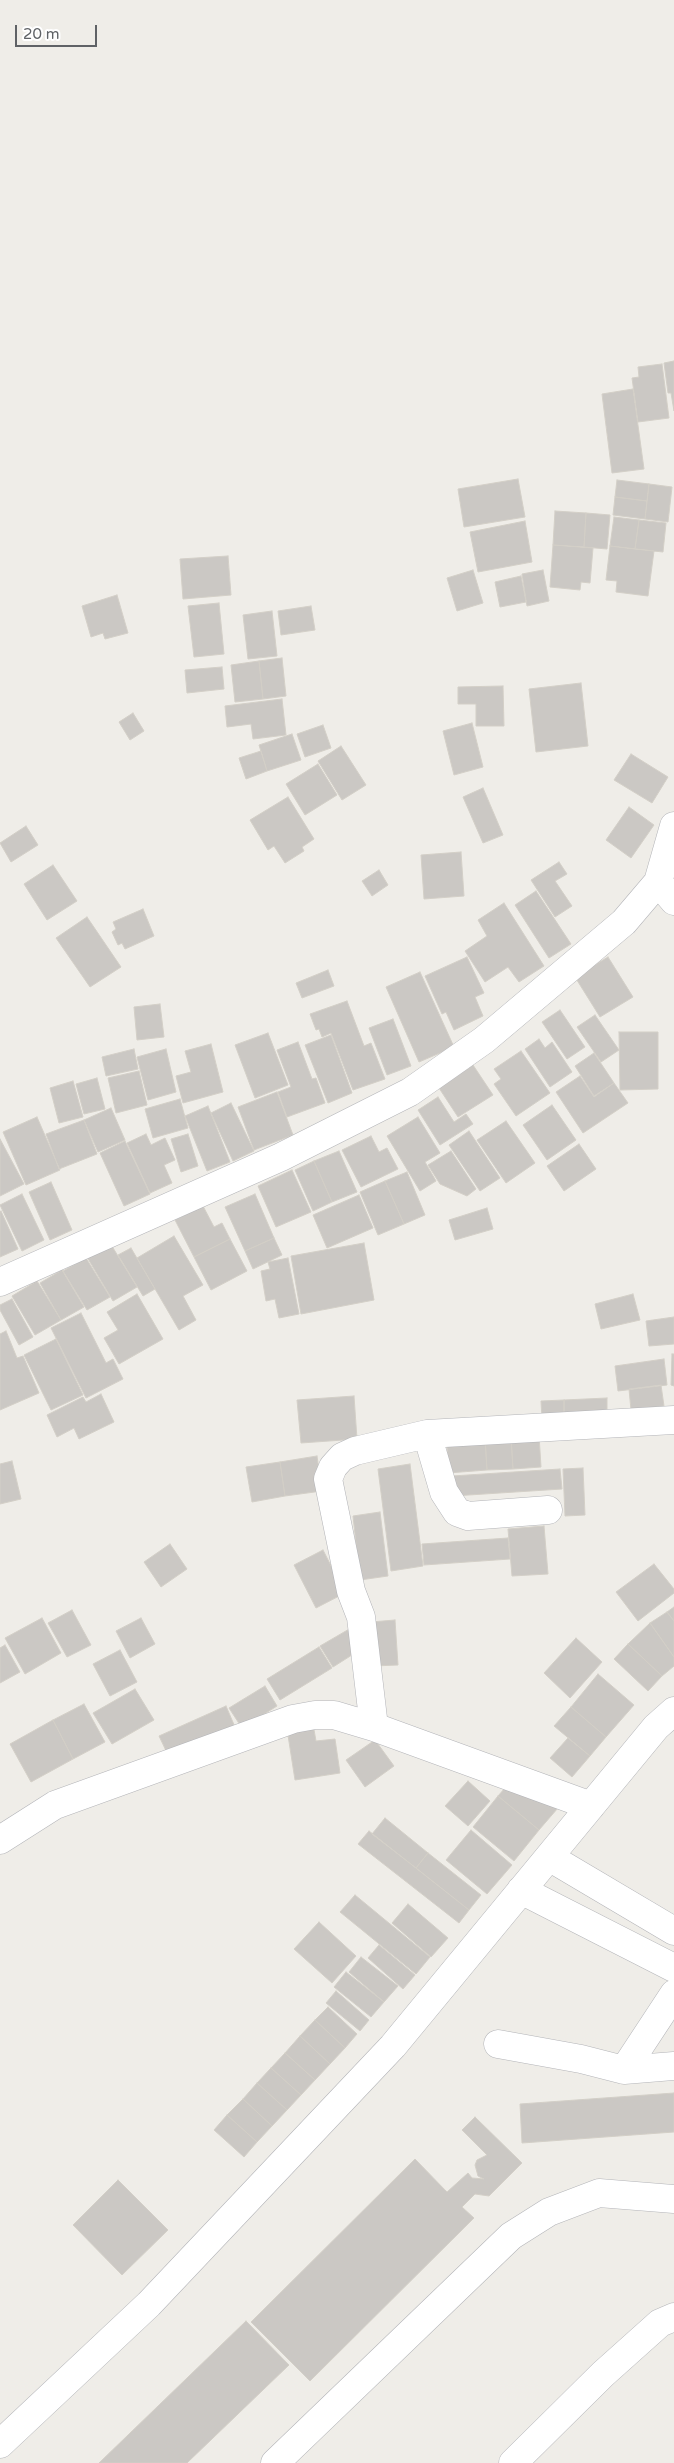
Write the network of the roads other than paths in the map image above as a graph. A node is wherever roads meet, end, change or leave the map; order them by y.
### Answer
1 (674, 826) edge
2 (666, 891) edge
3 (0, 1282) edge
4 (674, 1420) edge
5 (427, 1434) junction
6 (548, 1510) dead end
7 (674, 1711) edge
8 (374, 1727) junction
9 (591, 1806) junction
10 (0, 1840) edge
11 (549, 1857) junction
12 (521, 1890) junction
13 (674, 1930) edge
14 (674, 1968) edge
15 (674, 1994) edge
16 (498, 2044) dead end
17 (674, 2066) edge
18 (624, 2070) junction
19 (674, 2200) edge
20 (674, 2317) edge
21 (0, 2444) edge
22 (275, 2463) edge
23 (513, 2463) edge

1 - 2 street
2 - 3 street
4 - 5 street
5 - 6 street
5 - 8 street
7 - 9 street
8 - 9 street
8 - 10 street
9 - 11 street
11 - 12 street
11 - 13 street
12 - 14 street
12 - 21 street
15 - 18 street
16 - 18 street
17 - 18 street
19 - 22 street
20 - 23 street

